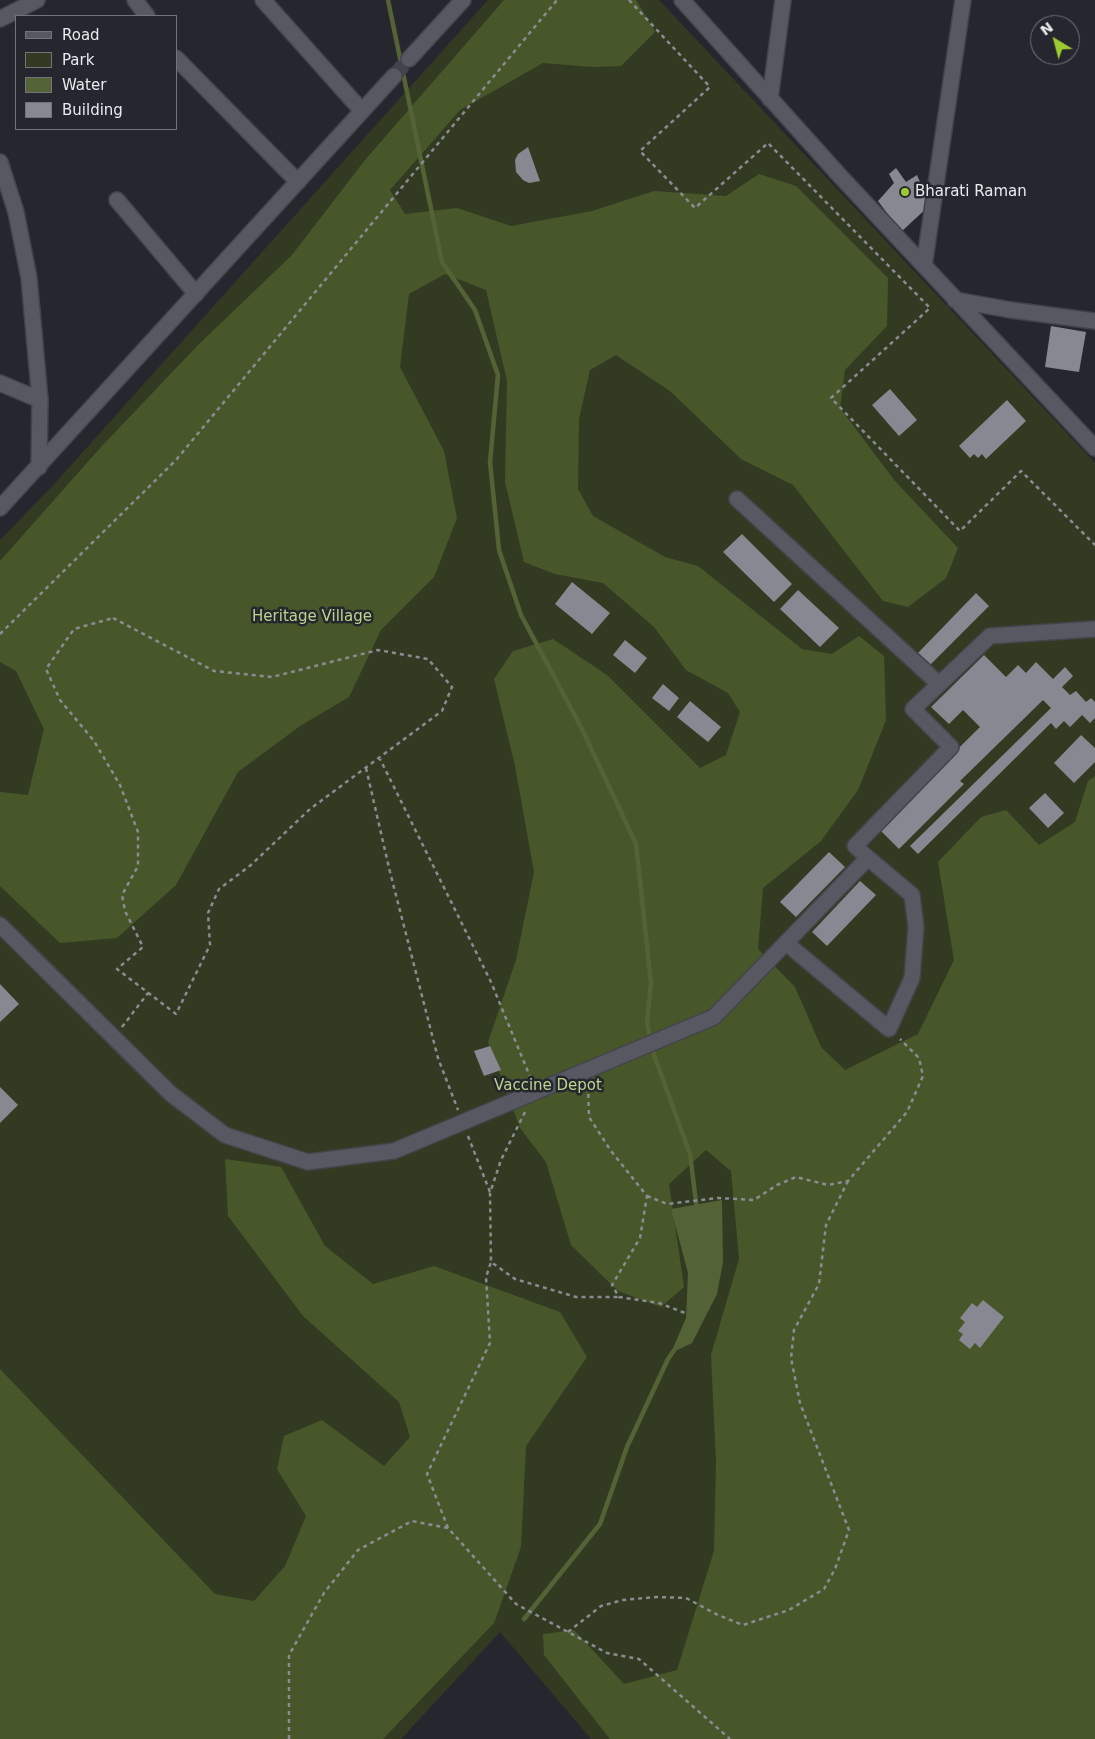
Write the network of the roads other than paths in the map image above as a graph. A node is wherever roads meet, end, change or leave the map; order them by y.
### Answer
1 (37, 0) edge
2 (136, 0) edge
3 (263, 0) edge
4 (463, 0) edge
5 (682, 0) edge
6 (783, 0) edge
7 (963, 0) edge
8 (146, 15) edge
9 (0, 19) edge
10 (409, 59) tunnel mouth
11 (178, 60) edge
12 (394, 76) tunnel mouth
13 (770, 100) junction
14 (362, 111) junction
15 (0, 162) edge
16 (298, 182) junction
17 (117, 200) dead end
18 (924, 266) junction
19 (196, 294) junction
20 (955, 300) junction
21 (1095, 321) edge
22 (0, 384) edge
23 (40, 400) junction
24 (1094, 443) edge
25 (39, 467) junction
26 (737, 499) dead end
27 (0, 508) edge
28 (1095, 629) edge
29 (939, 684) junction
30 (868, 858) junction
31 (0, 925) edge
32 (786, 943) junction

1 - 9 street
2 - 8 street
3 - 14 street
4 - 10 street
5 - 13 street
6 - 13 street
7 - 18 street
11 - 16 street
12 - 14 street
13 - 18 street
14 - 16 street
15 - 23 street
16 - 19 street
17 - 19 street
18 - 20 street
19 - 25 street
20 - 21 street
20 - 24 street
22 - 23 street
23 - 25 street
25 - 27 street
26 - 29 street
28 - 29 street
29 - 30 street
30 - 32 street
30 - 32 street
31 - 32 street

